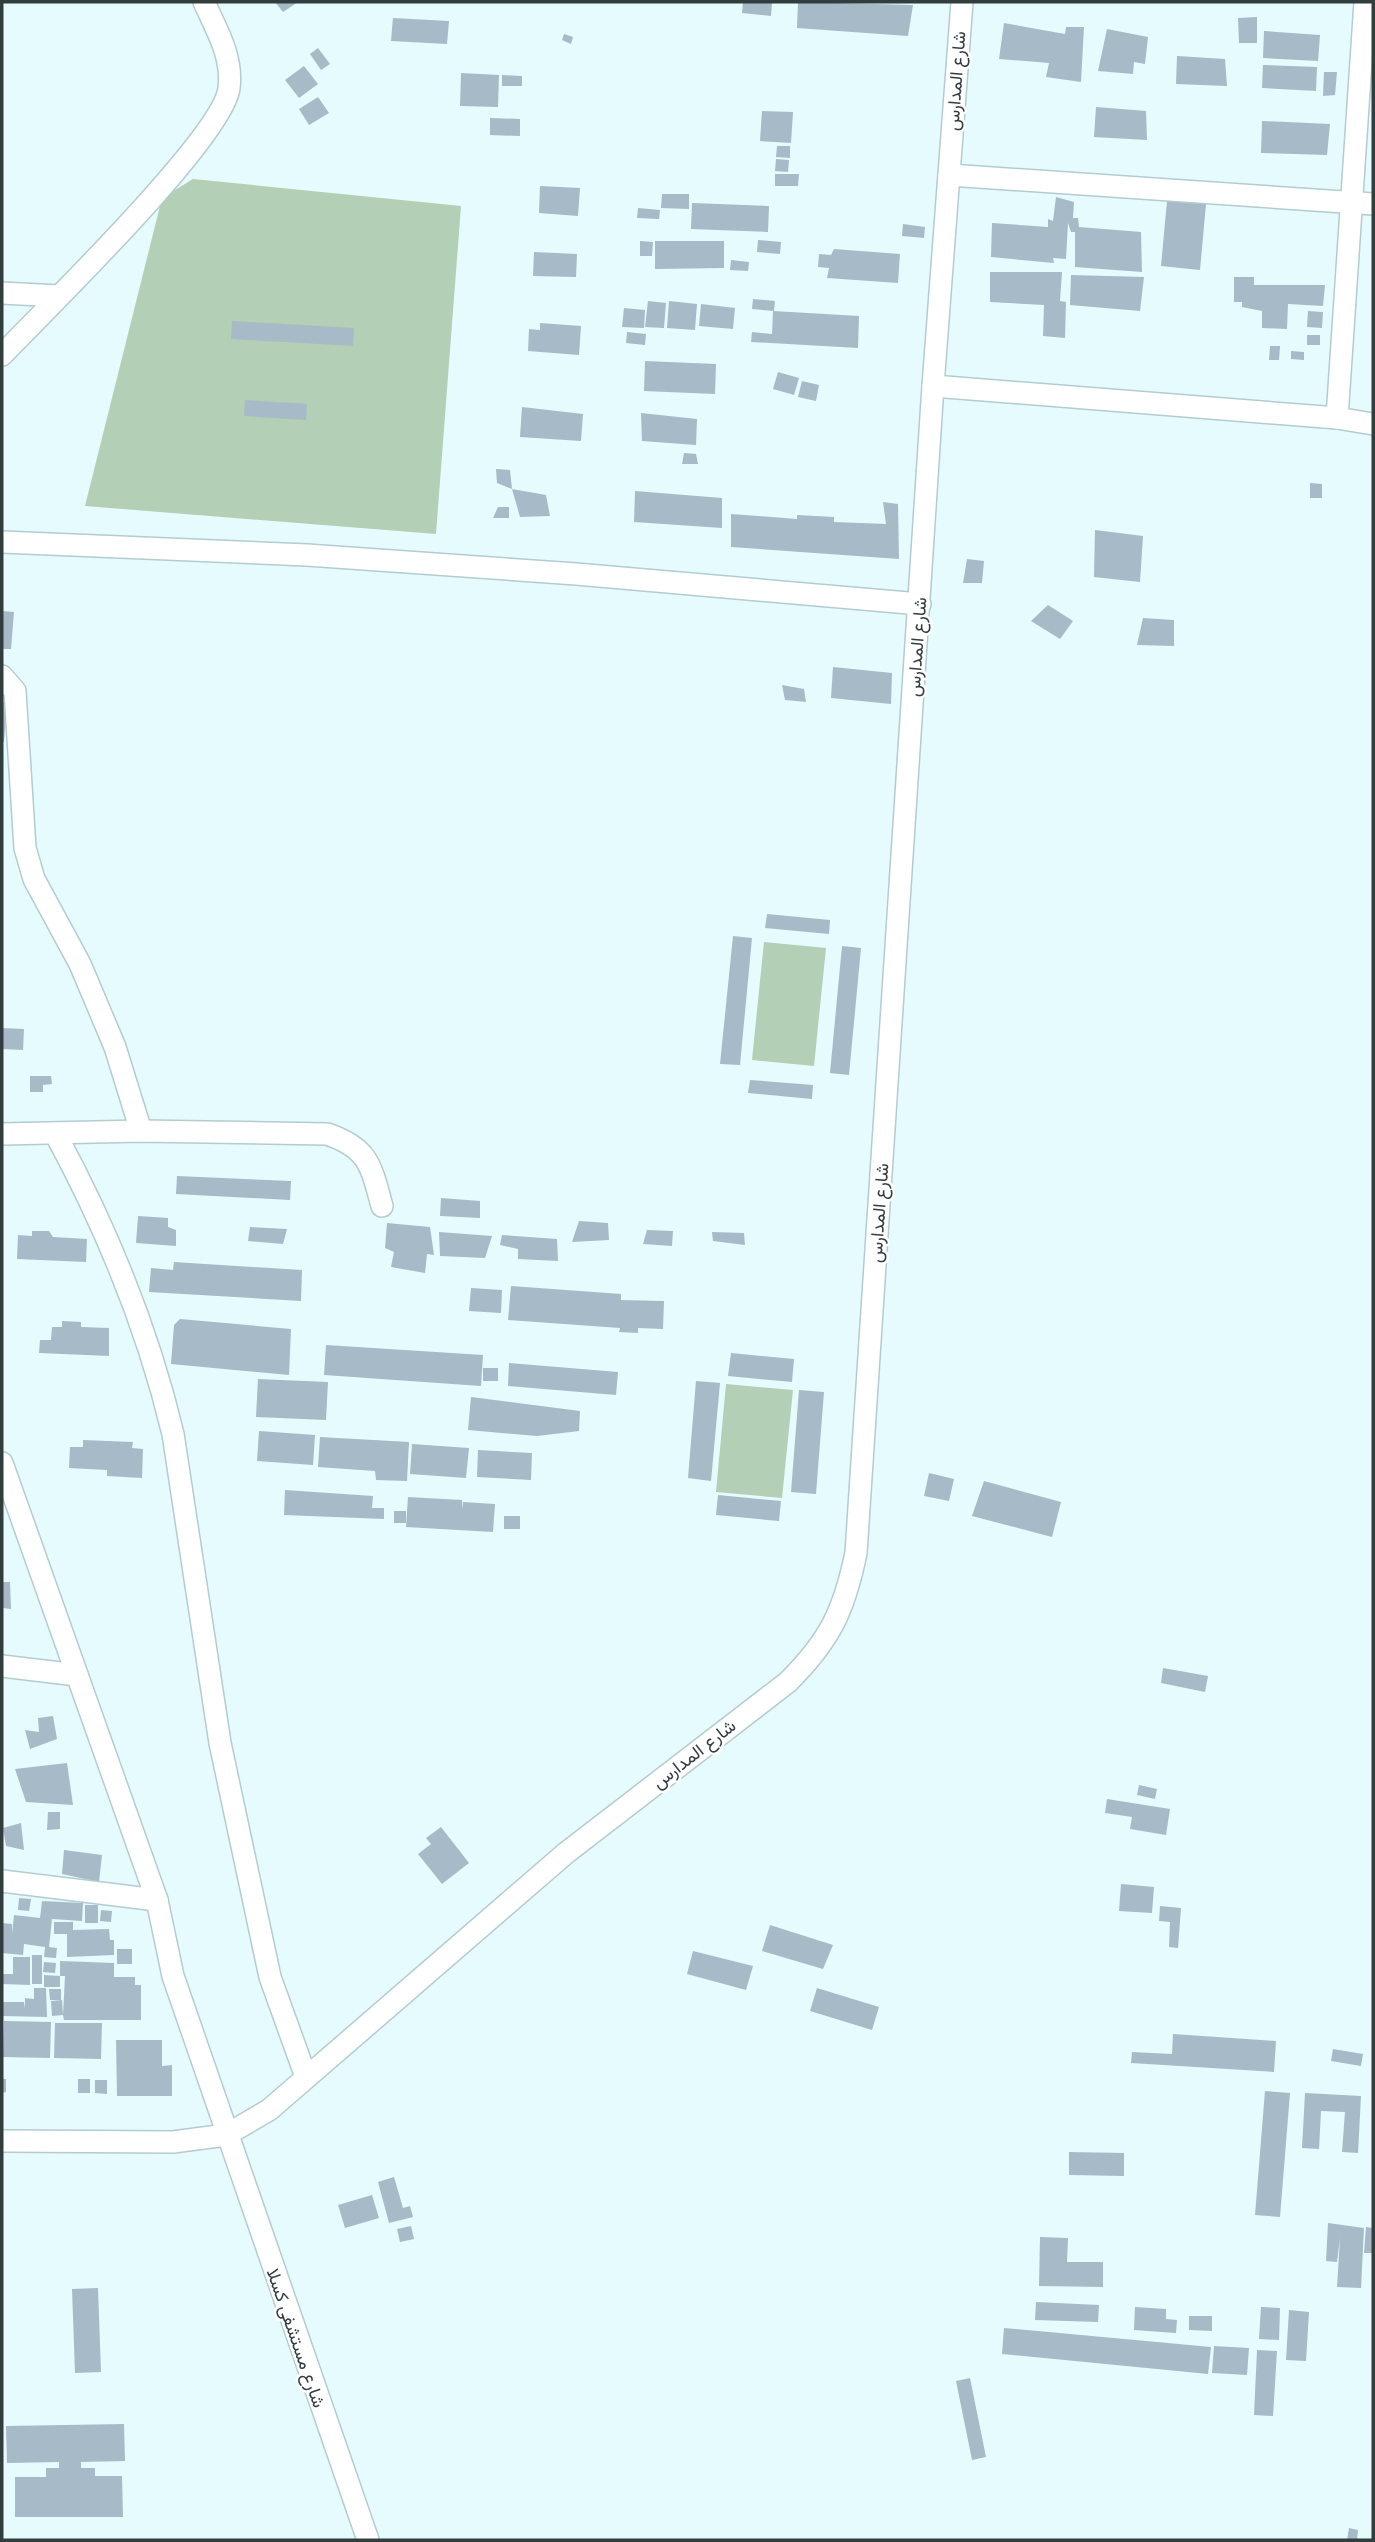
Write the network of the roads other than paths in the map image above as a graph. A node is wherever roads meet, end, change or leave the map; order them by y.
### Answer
1 (204, 2) edge
2 (962, 2) edge
3 (1365, 2) edge
4 (1366, 86) edge
5 (949, 175) junction
6 (1363, 204) edge
7 (2, 293) edge
8 (59, 296) junction
9 (2, 355) edge
10 (933, 386) junction
11 (1337, 418) junction
12 (1373, 424) edge
13 (2, 542) edge
14 (920, 604) junction
15 (2, 676) edge
16 (141, 1131) junction
17 (55, 1133) junction
18 (2, 1134) edge
19 (382, 1206) dead end
20 (4, 1473) edge
21 (2, 1666) edge
22 (77, 1675) junction
23 (2, 1881) edge
24 (156, 1900) junction
25 (306, 2077) junction
26 (226, 2136) junction
27 (2, 2141) edge
28 (368, 2540) edge

1 - 8 street
2 - 5 street, شارع المدارس
3 - 4 street
4 - 6 street
5 - 6 street
5 - 10 street, شارع المدارس
6 - 11 street
7 - 8 street
8 - 9 street
10 - 11 street
10 - 14 street, شارع المدارس
11 - 12 street
13 - 14 street
14 - 25 street, شارع المدارس
15 - 16 street
16 - 17 street
16 - 19 street
17 - 18 street
17 - 25 street
20 - 22 street, شارع مستشفى كسلا
21 - 22 street
22 - 24 street, شارع مستشفى كسلا
23 - 24 street
24 - 26 street, شارع مستشفى كسلا
25 - 26 street, شارع المدارس
26 - 27 street
26 - 28 street, شارع مستشفى كسلا

